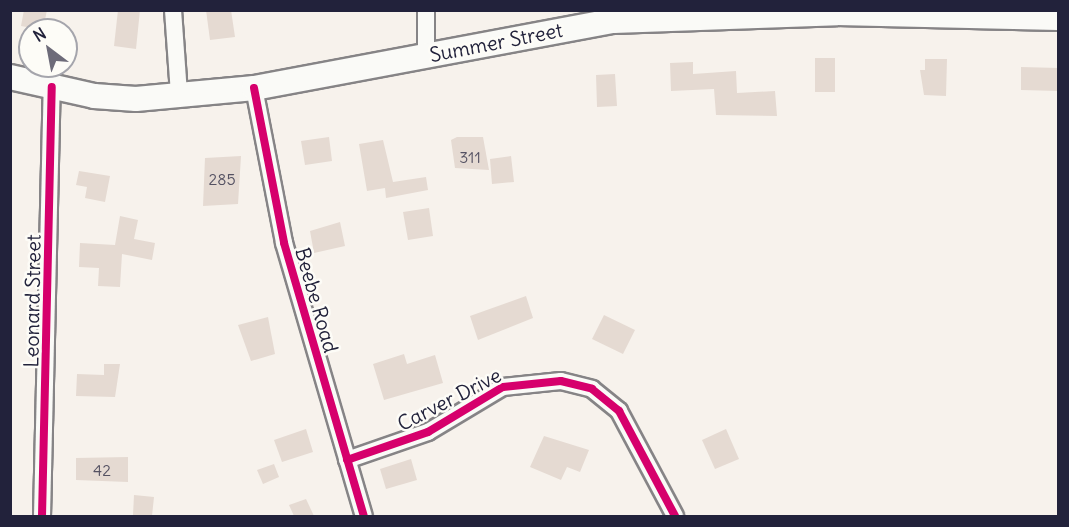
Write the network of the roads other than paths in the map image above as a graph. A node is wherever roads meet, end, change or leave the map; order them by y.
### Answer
1 (173, 10) edge
2 (426, 10) edge
3 (613, 16) edge
4 (1059, 18) edge
5 (426, 56) junction
6 (10, 76) edge
7 (52, 87) junction
8 (254, 88) junction
9 (179, 94) junction
10 (347, 460) junction
11 (42, 516) edge
12 (364, 516) edge
13 (675, 516) edge

1 - 9 street
2 - 5 street
3 - 4 main road, Summer Street
3 - 5 main road, Summer Street
5 - 8 main road, Summer Street
6 - 7 main road, Summer Street
7 - 9 main road, Summer Street
7 - 11 street, Leonard Street
8 - 9 main road, Summer Street
8 - 10 street, Beebe Road
10 - 12 street, Beebe Road
10 - 13 street, Carver Drive

